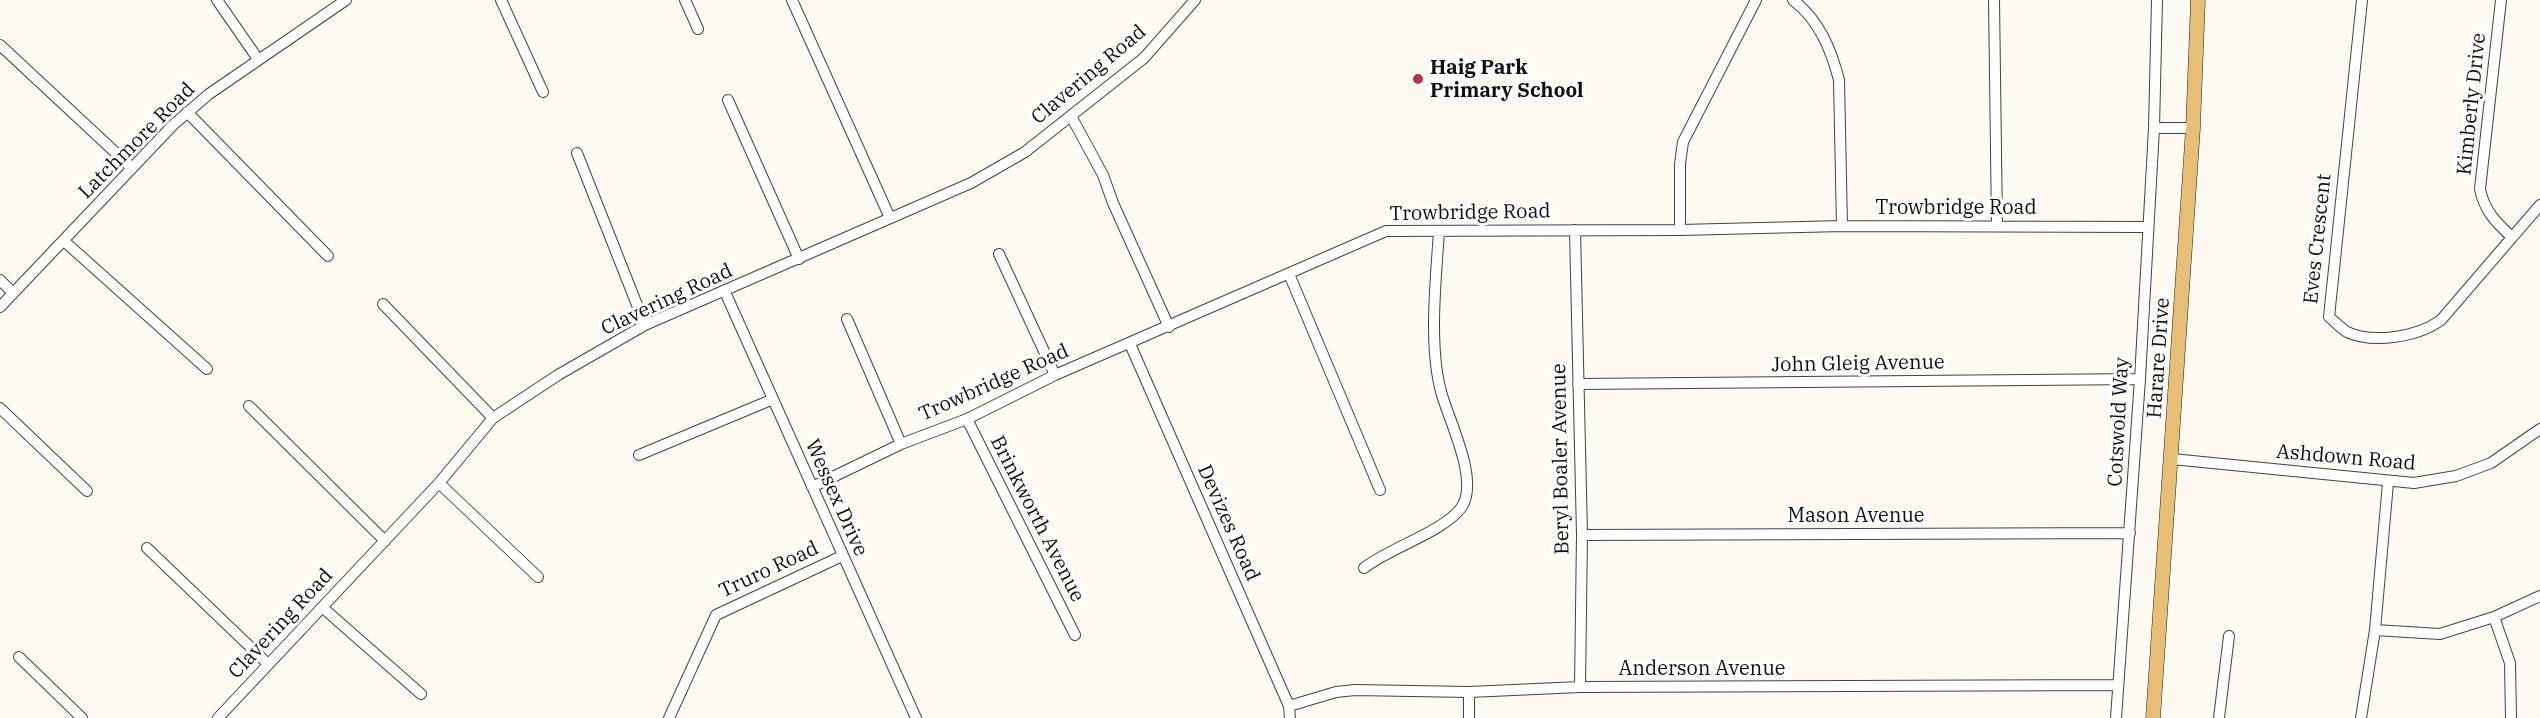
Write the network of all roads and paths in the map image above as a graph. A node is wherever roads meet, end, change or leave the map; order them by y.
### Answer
1 (217, 0) edge
2 (346, 0) edge
3 (501, 0) edge
4 (685, 0) edge
5 (792, 0) edge
6 (1195, 0) edge
7 (1756, 0) edge
8 (1793, 0) edge
9 (1994, 0) edge
10 (2157, 0) edge
11 (2198, 0) edge
12 (2362, 0) edge
13 (2501, 0) edge
14 (698, 29) dead end
15 (0, 45) edge
16 (258, 59) junction
17 (543, 92) dead end
18 (728, 100) dead end
19 (187, 112) junction
20 (1071, 116) junction
21 (2154, 128) junction
22 (2193, 128) junction
23 (578, 153) dead end
24 (131, 167) junction
25 (2540, 205) edge
26 (890, 218) junction
27 (1842, 226) junction
28 (1997, 226) junction
29 (2146, 227) junction
30 (1575, 230) junction
31 (1680, 230) junction
32 (1439, 231) junction
33 (2512, 237) junction
34 (64, 241) junction
35 (999, 254) dead end
36 (328, 256) dead end
37 (799, 259) junction
38 (1289, 274) junction
39 (0, 280) edge
40 (725, 292) junction
41 (13, 293) junction
42 (383, 304) dead end
43 (0, 307) edge
44 (847, 319) dead end
45 (645, 325) junction
46 (1169, 327) junction
47 (1130, 344) junction
48 (207, 369) dead end
49 (1054, 375) junction
50 (2140, 379) junction
51 (1578, 384) junction
52 (771, 400) junction
53 (249, 406) dead end
54 (0, 408) edge
55 (493, 418) junction
56 (968, 418) junction
57 (2540, 429) edge
58 (901, 444) junction
59 (639, 455) dead end
60 (2172, 459) junction
61 (439, 483) junction
62 (2388, 483) junction
63 (812, 487) junction
64 (1380, 489) dead end
65 (87, 491) dead end
66 (2130, 533) junction
67 (1582, 535) junction
68 (385, 541) junction
69 (147, 548) dead end
70 (842, 556) junction
71 (1364, 568) dead end
72 (538, 577) dead end
73 (2540, 596) edge
74 (322, 607) junction
75 (2494, 617) junction
76 (2375, 630) junction
77 (1075, 634) dead end
78 (2229, 636) dead end
79 (19, 657) dead end
80 (268, 664) junction
81 (2118, 685) junction
82 (1580, 687) junction
83 (1469, 692) junction
84 (421, 694) dead end
85 (1288, 706) junction
86 (82, 718) edge
87 (218, 718) edge
88 (669, 718) edge
89 (916, 718) edge
90 (1290, 718) edge
91 (1469, 718) edge
92 (2116, 718) edge
93 (2153, 718) edge
94 (2218, 718) edge
95 (2361, 718) edge
96 (2511, 718) edge

1 - 16 street
2 - 16 street, Latchmore Road
3 - 17 street
4 - 14 street
5 - 26 street
6 - 20 street, Clavering Road
7 - 31 street
8 - 27 street
9 - 28 street
10 - 21 street, Cotswold Way
11 - 22 main road, Harare Drive
12 - 33 street, Eves Crescent
13 - 33 street, Kimberly Drive
15 - 24 street
16 - 19 street, Latchmore Road
18 - 37 street
19 - 24 street, Latchmore Road
19 - 36 street
20 - 26 street, Clavering Road
20 - 46 street
21 - 22 street
21 - 29 street, Cotswold Way
22 - 60 main road, Harare Drive
23 - 45 street
24 - 34 street, Latchmore Road
25 - 33 street, Eves Crescent
26 - 37 street, Clavering Road
27 - 28 street, Trowbridge Road
27 - 31 street, Trowbridge Road
28 - 29 street, Trowbridge Road
29 - 50 street, Cotswold Way
30 - 31 street, Trowbridge Road
30 - 32 street, Trowbridge Road
30 - 51 street, Beryl Boaler Avenue
32 - 38 street, Trowbridge Road
32 - 71 street
34 - 41 street, Latchmore Road
34 - 48 street
35 - 49 street
37 - 40 street, Clavering Road
38 - 46 street, Trowbridge Road
38 - 64 street
39 - 41 street
40 - 45 street, Clavering Road
40 - 52 street, Wessex Drive
41 - 43 street, Latchmore Road
42 - 55 street
44 - 58 street
45 - 55 street, Clavering Road
46 - 47 street, Trowbridge Road
47 - 49 street, Trowbridge Road
47 - 85 street, Devizes Road
49 - 56 street, Trowbridge Road
50 - 51 street, John Gleig Avenue
50 - 66 street, Cotswold Way
51 - 67 street, Beryl Boaler Avenue
52 - 59 street
52 - 63 street, Wessex Drive
53 - 68 street
54 - 65 street
55 - 61 street, Clavering Road
56 - 58 street, Trowbridge Road
56 - 77 street, Brinkworth Avenue
57 - 62 street, Ashdown Road
58 - 63 street, Trowbridge Road
60 - 62 street, Ashdown Road
60 - 93 main road, Harare Drive
61 - 68 street, Clavering Road
61 - 72 street
62 - 76 street
63 - 70 street, Wessex Drive
66 - 67 street, Mason Avenue
66 - 81 street, Cotswold Way
67 - 82 street, Beryl Boaler Avenue
68 - 74 street, Clavering Road
69 - 80 street
70 - 88 street, Truro Road
70 - 89 street, Wessex Drive
73 - 75 street
74 - 80 street, Clavering Road
74 - 84 street
75 - 76 street
75 - 96 street
76 - 95 street
78 - 94 street
79 - 86 street
80 - 87 street, Clavering Road
81 - 82 street, Anderson Avenue
81 - 92 street, Cotswold Way
82 - 83 street, Anderson Avenue
83 - 85 street, Anderson Avenue
83 - 91 street
85 - 90 street, Devizes Road

